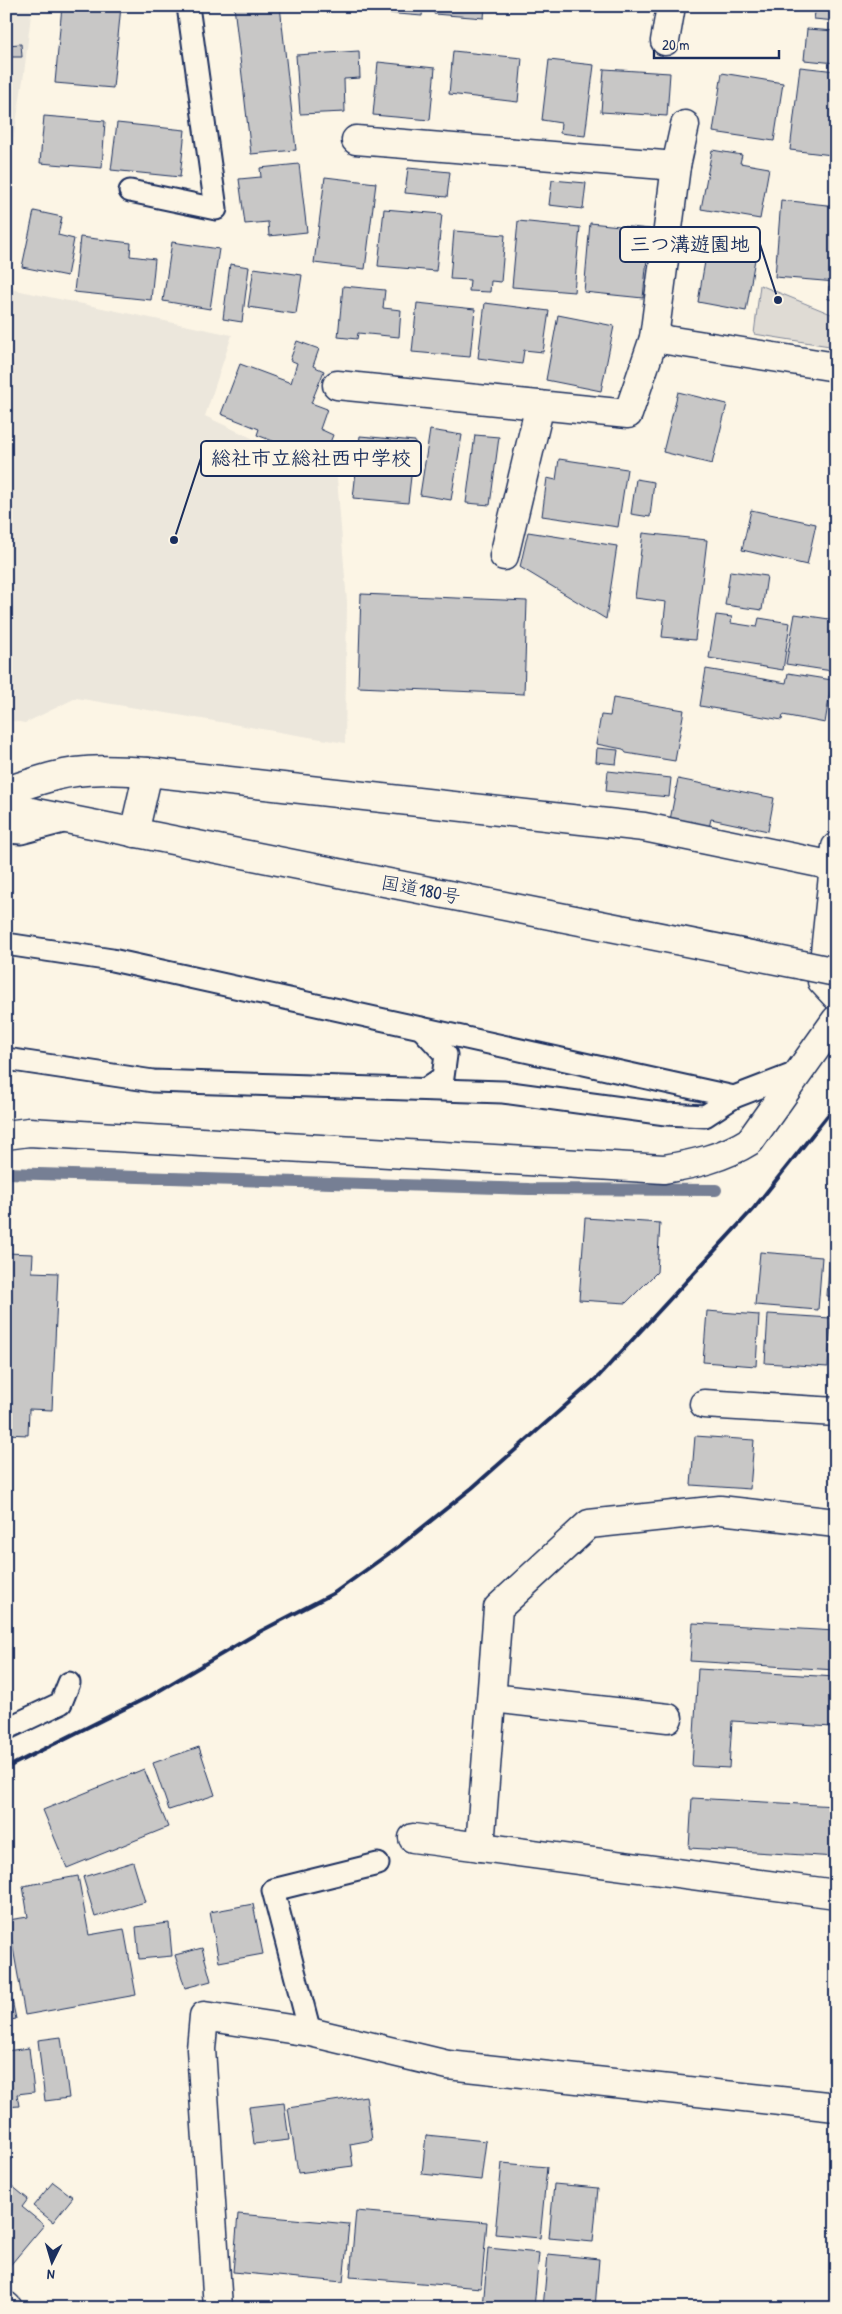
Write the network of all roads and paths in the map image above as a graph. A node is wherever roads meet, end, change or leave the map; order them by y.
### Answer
1 (188, 6) edge
2 (671, 6) edge
3 (665, 41) dead end
4 (685, 125) dead end
5 (356, 140) dead end
6 (676, 166) junction
7 (130, 191) dead end
8 (654, 338) junction
9 (836, 367) edge
10 (338, 385) dead end
11 (540, 405) junction
12 (504, 556) dead end
13 (148, 772) junction
14 (6, 791) edge
15 (6, 807) edge
16 (72, 820) junction
17 (6, 832) edge
18 (134, 833) junction
19 (835, 856) edge
20 (6, 944) edge
21 (836, 972) edge
22 (836, 996) edge
23 (836, 1020) edge
24 (422, 1028) junction
25 (6, 1059) edge
26 (799, 1072) junction
27 (426, 1089) junction
28 (734, 1097) junction
29 (6, 1135) edge
30 (704, 1404) dead end
31 (836, 1412) edge
32 (836, 1523) edge
33 (69, 1683) dead end
34 (492, 1698) junction
35 (668, 1718) dead end
36 (6, 1729) edge
37 (413, 1838) dead end
38 (480, 1847) junction
39 (378, 1864) dead end
40 (836, 1894) edge
41 (310, 2032) junction
42 (836, 2107) edge
43 (218, 2308) edge

1 - 7 lane
2 - 3 main road
4 - 6 main road
5 - 6 main road
6 - 8 main road
8 - 9 main road
8 - 11 main road
10 - 11 main road
11 - 12 main road
13 - 14 main road
13 - 18 main road
13 - 19 main road
15 - 16 main road, 国道180号
16 - 17 lane
16 - 18 main road, 国道180号
18 - 21 main road, 国道180号, bridge
19 - 22 main road
20 - 24 lane
23 - 26 main road
24 - 27 lane
24 - 28 lane
25 - 27 lane
26 - 28 lane
26 - 29 main road
27 - 28 lane
30 - 31 main road
32 - 34 main road
33 - 36 lane
34 - 35 main road
34 - 38 main road
37 - 38 main road
38 - 40 main road
39 - 41 lane
41 - 42 main road
41 - 43 main road

